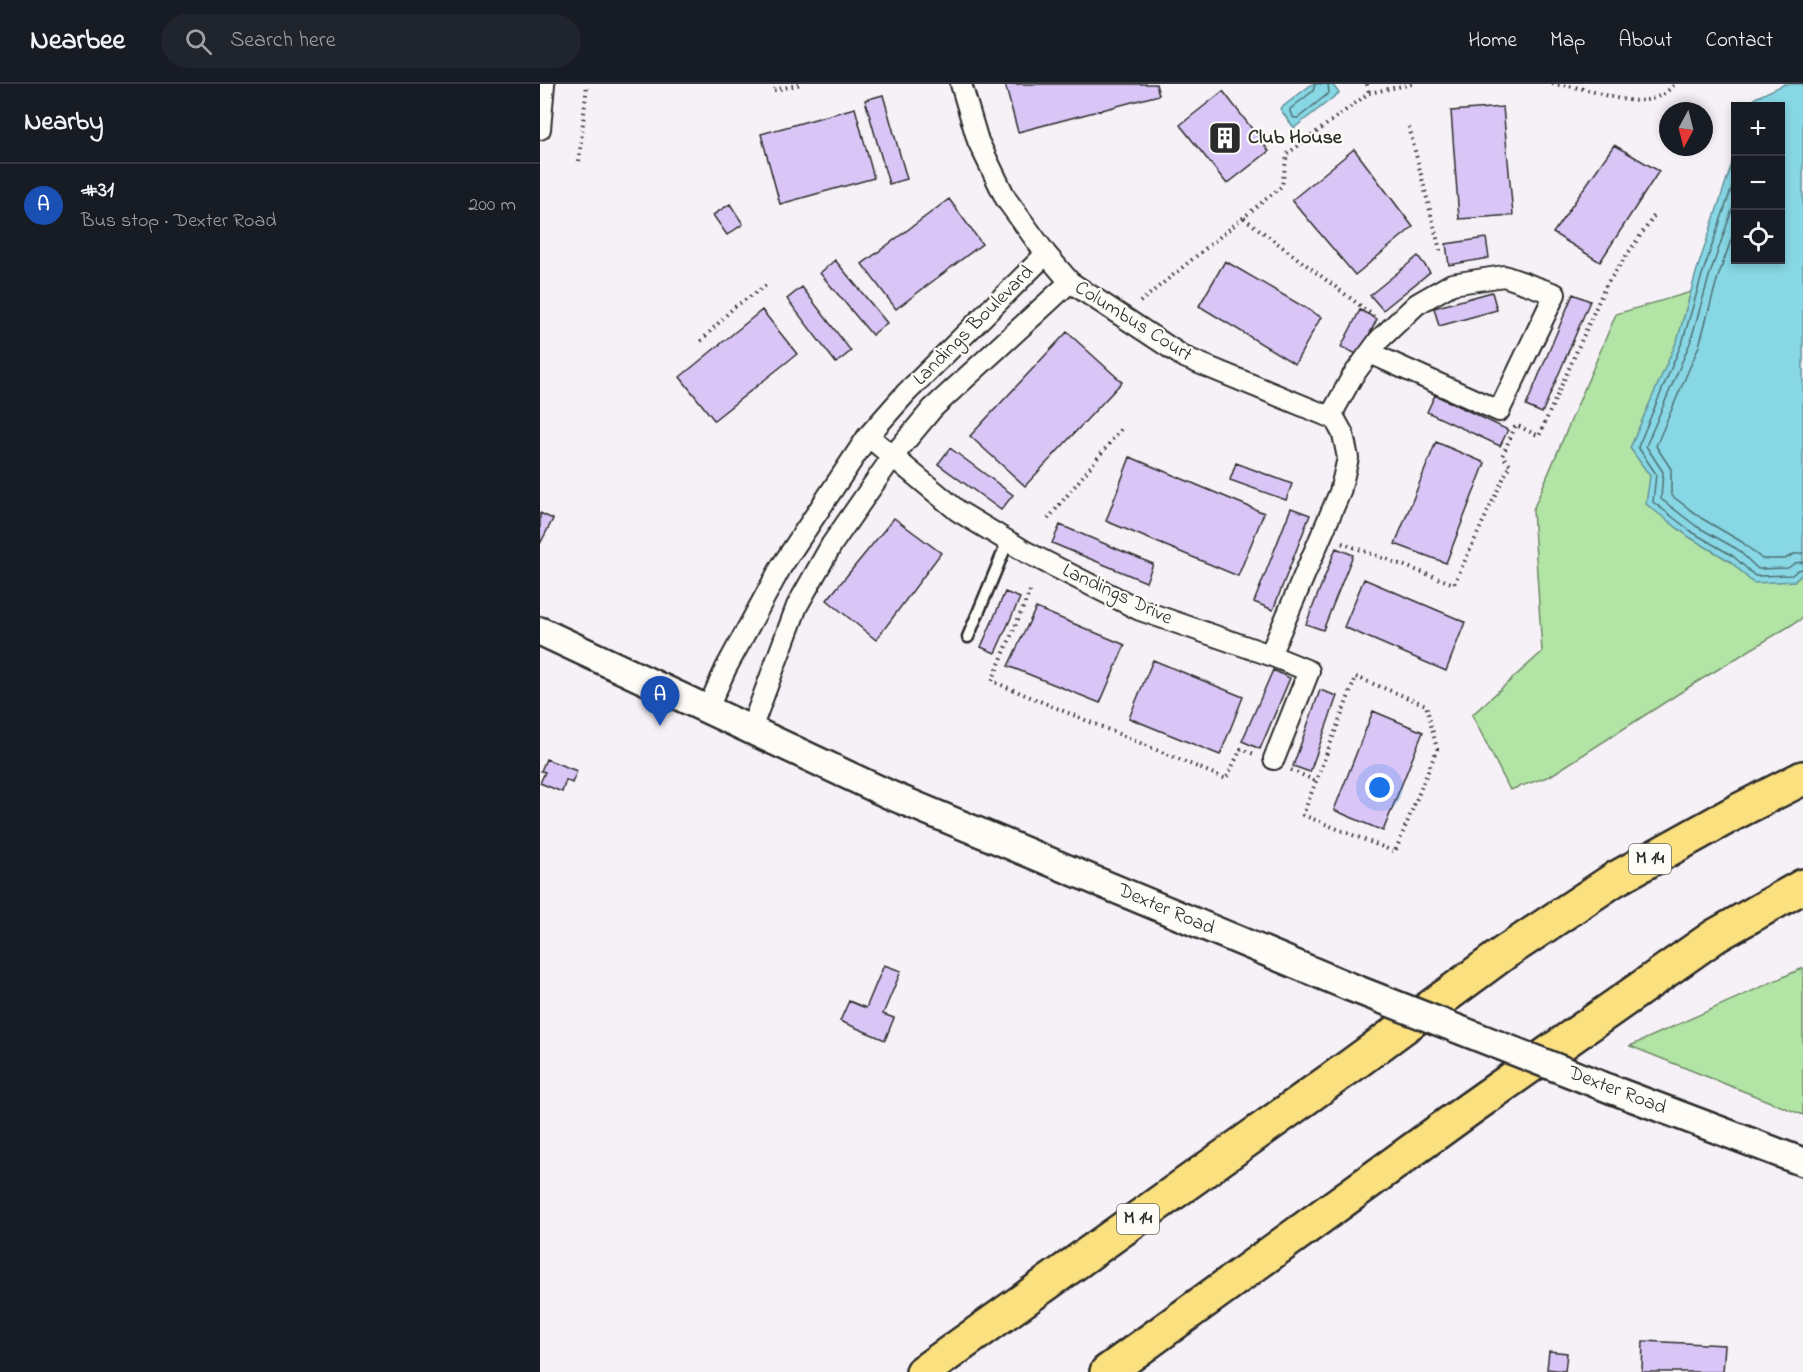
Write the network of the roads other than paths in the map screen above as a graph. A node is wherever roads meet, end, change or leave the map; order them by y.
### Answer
1 (544, 84) edge
2 (961, 84) edge
3 (540, 129) edge
4 (1046, 254) junction
5 (1070, 282) junction
6 (1370, 352) junction
7 (903, 397) junction
8 (926, 416) junction
9 (1330, 417) junction
10 (868, 436) junction
11 (893, 456) junction
12 (1008, 541) junction
13 (781, 567) junction
14 (810, 584) junction
15 (540, 631) edge
16 (968, 637) dead end
17 (1270, 655) junction
18 (708, 708) junction
19 (751, 729) junction
20 (1273, 761) road end
21 (1803, 778) edge
22 (1803, 886) edge
23 (1803, 1162) edge
24 (923, 1372) edge
25 (1107, 1372) edge

1 - 3 street
2 - 4 street, Columbus Court
4 - 5 street, Columbus Court
4 - 7 street, Landings Boulevard
5 - 8 street, Landings Boulevard
5 - 9 street, Columbus Court
6 - 6 street
6 - 9 street
7 - 8 street, Landings Boulevard
7 - 10 street, Landings Boulevard
8 - 11 street, Landings Boulevard
9 - 17 street
10 - 11 street
10 - 13 street, Landings Boulevard
11 - 12 street, Landings Drive
11 - 14 street, Landings Boulevard
12 - 16 lane
12 - 17 street, Landings Drive
13 - 14 street
13 - 18 street, Landings Boulevard
14 - 19 street, Landings Boulevard
15 - 18 main road, Dexter Road
17 - 20 street, Landings Drive
18 - 19 main road, Dexter Road
19 - 23 main road, Dexter Road, bridge
21 - 24 highway, M 14
22 - 25 highway

